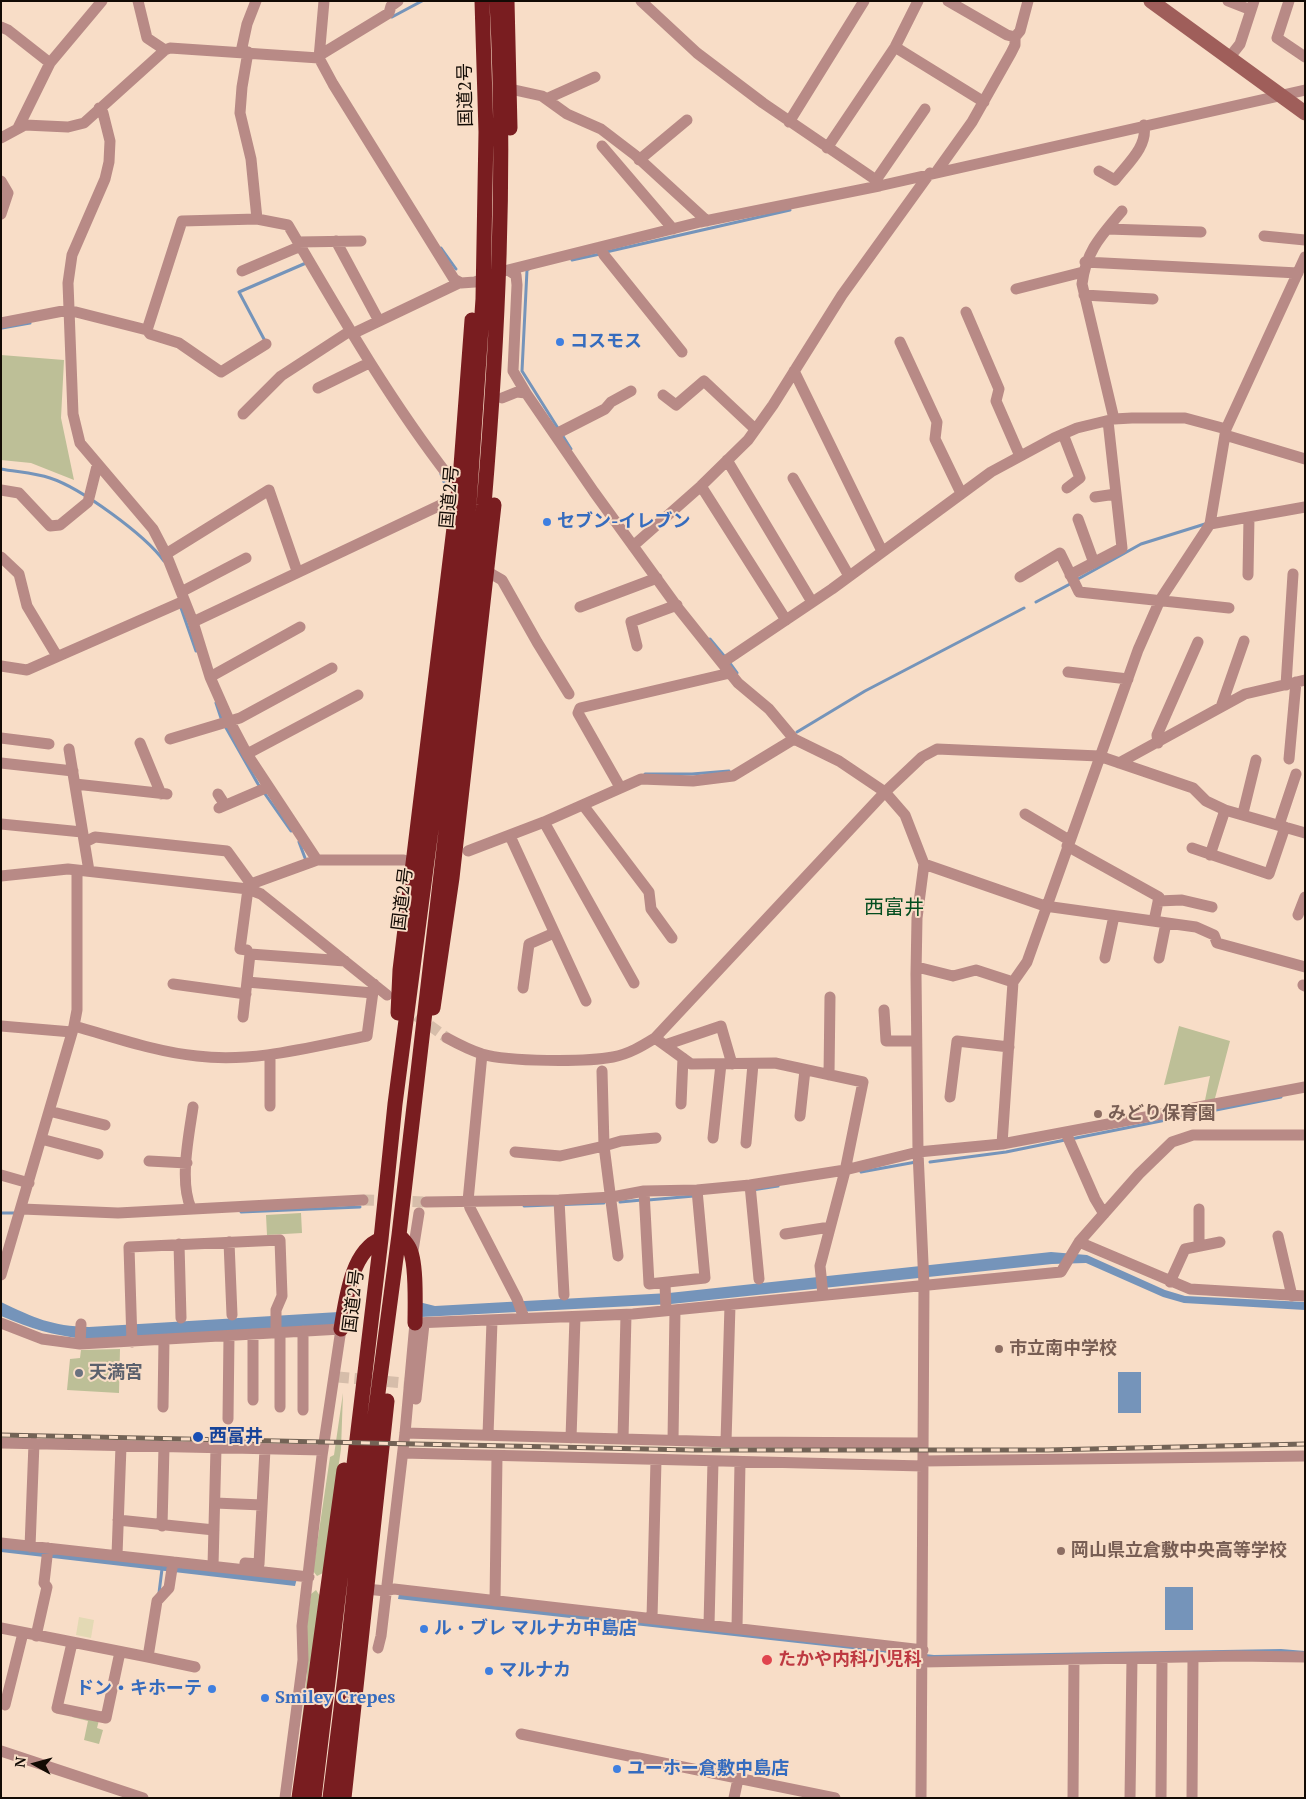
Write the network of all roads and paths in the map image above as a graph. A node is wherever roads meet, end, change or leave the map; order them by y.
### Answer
1 (102, 1) edge
2 (138, 1) edge
3 (256, 1) edge
4 (324, 1) edge
5 (398, 1) edge
6 (473, 1) edge
7 (482, 1) edge
8 (497, 1) edge
9 (508, 1) edge
10 (641, 1) edge
11 (864, 1) edge
12 (918, 1) edge
13 (948, 1) edge
14 (1028, 1) edge
15 (1150, 1) edge
16 (1228, 1) edge
17 (1289, 1) edge
18 (1253, 6) edge
19 (1, 27) edge
20 (1015, 37) junction
21 (895, 47) junction
22 (164, 50) junction
23 (244, 52) junction
24 (319, 57) junction
25 (1305, 57) edge
26 (1229, 58) junction
27 (50, 63) junction
28 (595, 77) dead end
29 (510, 89) junction
30 (1305, 90) edge
31 (1281, 96) junction
32 (546, 99) junction
33 (984, 102) junction
34 (925, 109) dead end
35 (101, 110) junction
36 (1305, 113) edge
37 (687, 120) dead end
38 (789, 122) junction
39 (18, 128) junction
40 (1145, 128) junction
41 (1, 138) edge
42 (602, 146) dead end
43 (828, 148) junction
44 (640, 160) junction
45 (1099, 171) dead end
46 (933, 172) junction
47 (1, 181) edge
48 (877, 183) junction
49 (1122, 211) dead end
50 (1, 214) edge
51 (257, 219) junction
52 (707, 221) junction
53 (673, 229) junction
54 (1107, 229) junction
55 (1201, 232) dead end
56 (1264, 236) dead end
57 (1305, 240) edge
58 (336, 241) junction
59 (361, 241) dead end
60 (300, 244) junction
61 (602, 251) junction
62 (1305, 257) edge
63 (1084, 267) junction
64 (508, 270) junction
65 (242, 271) dead end
66 (1298, 273) junction
67 (474, 282) junction
68 (459, 283) junction
69 (1016, 289) dead end
70 (1084, 295) junction
71 (1153, 299) dead end
72 (966, 312) dead end
73 (68, 313) junction
74 (379, 321) junction
75 (1, 323) edge
76 (147, 330) junction
77 (351, 333) junction
78 (900, 342) dead end
79 (266, 344) dead end
80 (682, 352) dead end
81 (369, 363) junction
82 (794, 371) junction
83 (318, 388) dead end
84 (631, 391) dead end
85 (526, 393) junction
86 (663, 395) dead end
87 (502, 398) junction
88 (243, 414) dead end
89 (1111, 420) junction
90 (755, 430) junction
91 (1226, 432) junction
92 (559, 433) junction
93 (1063, 434) junction
94 (1020, 456) junction
95 (1305, 459) edge
96 (727, 460) junction
97 (97, 466) junction
98 (793, 478) dead end
99 (460, 479) junction
100 (701, 486) junction
101 (1066, 488) dead end
102 (1, 490) edge
103 (961, 493) junction
104 (1116, 494) junction
105 (1095, 496) dead end
106 (457, 502) junction
107 (1305, 507) edge
108 (1249, 517) junction
109 (1078, 519) dead end
110 (455, 520) junction
111 (492, 524) junction
112 (1210, 524) junction
113 (634, 546) junction
114 (882, 551) junction
115 (166, 554) junction
116 (1, 557) edge
117 (246, 558) dead end
118 (1094, 563) junction
119 (297, 572) junction
120 (488, 572) junction
121 (1293, 574) dead end
122 (1070, 575) junction
123 (1248, 575) dead end
124 (849, 576) junction
125 (1020, 577) dead end
126 (657, 578) junction
127 (180, 600) junction
128 (1160, 600) junction
129 (812, 602) junction
130 (677, 605) junction
131 (580, 608) dead end
132 (1229, 608) dead end
133 (786, 620) junction
134 (193, 622) junction
135 (300, 627) dead end
136 (1244, 641) dead end
137 (1198, 642) dead end
138 (637, 646) dead end
139 (57, 656) junction
140 (722, 663) junction
141 (1, 666) edge
142 (332, 668) dead end
143 (1068, 672) dead end
144 (730, 673) junction
145 (210, 677) junction
146 (1128, 678) junction
147 (1296, 682) edge
148 (569, 694) dead end
149 (358, 696) dead end
150 (1221, 707) junction
151 (228, 720) junction
152 (1, 738) edge
153 (170, 739) dead end
154 (794, 739) junction
155 (140, 743) dead end
156 (1158, 743) junction
157 (49, 744) dead end
158 (69, 749) dead end
159 (247, 754) junction
160 (1099, 756) junction
161 (1290, 759) dead end
162 (1256, 760) dead end
163 (1, 763) edge
164 (1119, 763) junction
165 (73, 771) junction
166 (1296, 774) dead end
167 (445, 778) junction
168 (75, 784) junction
169 (618, 784) junction
170 (268, 787) junction
171 (885, 792) junction
172 (218, 794) dead end
173 (583, 805) junction
174 (1225, 810) junction
175 (1243, 813) junction
176 (1025, 814) dead end
177 (544, 822) junction
178 (1, 824) edge
179 (1282, 826) junction
180 (1305, 833) edge
181 (510, 836) junction
182 (83, 837) junction
183 (1068, 843) junction
184 (1192, 848) dead end
185 (468, 851) dead end
186 (1210, 855) junction
187 (317, 860) junction
188 (404, 860) dead end
189 (924, 864) junction
190 (83, 871) junction
191 (1, 876) edge
192 (249, 886) junction
193 (1305, 897) edge
194 (1158, 901) junction
195 (1045, 906) junction
196 (1212, 907) dead end
197 (1298, 915) dead end
198 (1114, 916) junction
199 (1154, 921) junction
200 (1166, 923) junction
201 (554, 933) junction
202 (672, 938) dead end
203 (248, 950) dead end
204 (1105, 958) dead end
205 (1159, 958) dead end
206 (345, 961) junction
207 (1305, 967) edge
208 (917, 968) junction
209 (247, 982) junction
210 (1013, 982) junction
211 (634, 983) dead end
212 (173, 984) dead end
213 (374, 988) junction
214 (523, 988) dead end
215 (246, 994) junction
216 (387, 995) dead end
217 (830, 997) dead end
218 (586, 1001) dead end
219 (884, 1010) dead end
220 (244, 1017) dead end
221 (1, 1026) edge
222 (73, 1029) junction
223 (422, 1032) junction
224 (447, 1038) tunnel mouth
225 (655, 1038) junction
226 (916, 1041) junction
227 (665, 1045) junction
228 (1009, 1047) junction
229 (482, 1054) junction
230 (270, 1055) junction
231 (683, 1058) junction
232 (727, 1064) junction
233 (753, 1064) junction
234 (805, 1070) junction
235 (602, 1071) dead end
236 (829, 1075) junction
237 (1305, 1087) edge
238 (950, 1097) dead end
239 (395, 1104) junction
240 (681, 1104) dead end
241 (270, 1106) dead end
242 (193, 1107) dead end
243 (49, 1111) junction
244 (800, 1116) dead end
245 (105, 1125) dead end
246 (1305, 1135) edge
247 (1068, 1136) junction
248 (656, 1138) dead end
249 (713, 1138) dead end
250 (41, 1139) junction
251 (746, 1143) dead end
252 (1002, 1144) junction
253 (604, 1146) junction
254 (515, 1152) dead end
255 (918, 1152) junction
256 (98, 1154) dead end
257 (149, 1160) dead end
258 (187, 1163) junction
259 (845, 1170) junction
260 (1, 1175) edge
261 (29, 1182) junction
262 (750, 1185) junction
263 (698, 1194) junction
264 (612, 1197) junction
265 (645, 1197) junction
266 (363, 1200) tunnel mouth
267 (559, 1200) junction
268 (426, 1202) tunnel mouth
269 (469, 1204) junction
270 (191, 1208) junction
271 (22, 1209) junction
272 (1199, 1210) dead end
273 (419, 1213) dead end
274 (1104, 1214) junction
275 (830, 1227) junction
276 (785, 1234) dead end
277 (399, 1235) junction
278 (1278, 1236) dead end
279 (381, 1240) junction
280 (229, 1242) junction
281 (1220, 1242) dead end
282 (179, 1244) junction
283 (1076, 1246) junction
284 (1199, 1246) junction
285 (412, 1256) junction
286 (618, 1256) dead end
287 (1, 1275) edge
288 (759, 1279) dead end
289 (1170, 1282) junction
290 (393, 1283) junction
291 (923, 1283) junction
292 (665, 1287) junction
293 (822, 1287) junction
294 (564, 1295) dead end
295 (1292, 1296) junction
296 (1305, 1296) edge
297 (730, 1304) junction
298 (669, 1309) junction
299 (626, 1314) junction
300 (232, 1315) dead end
301 (524, 1317) junction
302 (575, 1317) junction
303 (181, 1318) dead end
304 (492, 1321) junction
305 (1, 1323) edge
306 (419, 1323) junction
307 (81, 1325) dead end
308 (341, 1329) junction
309 (303, 1331) junction
310 (278, 1332) junction
311 (253, 1334) junction
312 (228, 1336) junction
313 (132, 1340) junction
314 (164, 1340) junction
315 (80, 1342) junction
316 (364, 1369) junction
317 (416, 1399) dead end
318 (253, 1400) dead end
319 (163, 1407) dead end
320 (280, 1407) dead end
321 (303, 1410) dead end
322 (228, 1419) dead end
323 (405, 1433) junction
324 (488, 1435) junction
325 (571, 1438) junction
326 (623, 1439) junction
327 (673, 1440) junction
328 (726, 1442) junction
329 (1, 1443) edge
330 (34, 1443) junction
331 (923, 1443) junction
332 (121, 1446) junction
333 (164, 1446) junction
334 (216, 1448) junction
335 (265, 1449) junction
336 (323, 1450) junction
337 (403, 1453) junction
338 (497, 1456) junction
339 (1305, 1456) edge
340 (656, 1460) junction
341 (713, 1461) junction
342 (740, 1462) junction
343 (923, 1464) junction
344 (358, 1497) junction
345 (215, 1503) junction
346 (262, 1505) junction
347 (118, 1520) junction
348 (162, 1526) junction
349 (214, 1530) junction
350 (1, 1543) edge
351 (30, 1547) junction
352 (48, 1552) junction
353 (117, 1555) junction
354 (214, 1563) junction
355 (172, 1567) junction
356 (308, 1579) junction
357 (329, 1584) junction
358 (366, 1589) junction
359 (386, 1591) junction
360 (495, 1600) junction
361 (652, 1618) junction
362 (709, 1625) junction
363 (1, 1628) edge
364 (737, 1628) junction
365 (24, 1633) junction
366 (36, 1636) junction
367 (72, 1643) junction
368 (378, 1648) dead end
369 (120, 1652) junction
370 (923, 1655) junction
371 (148, 1657) junction
372 (1132, 1658) junction
373 (1162, 1658) junction
374 (1193, 1658) junction
375 (1305, 1658) edge
376 (1074, 1659) junction
377 (195, 1667) dead end
378 (5, 1705) dead end
379 (521, 1734) dead end
380 (1, 1751) edge
381 (738, 1779) junction
382 (143, 1798) edge
383 (285, 1798) edge
384 (299, 1798) edge
385 (314, 1798) edge
386 (330, 1798) edge
387 (344, 1798) edge
388 (734, 1798) edge
389 (835, 1798) edge
390 (921, 1798) edge
391 (1072, 1798) edge
392 (1130, 1798) edge
393 (1161, 1798) edge
394 (1192, 1798) edge

1 - 27 street
2 - 22 street
3 - 23 street
4 - 24 street
5 - 24 street
6 - 67 highway
7 - 167 highway, 国道2号
8 - 167 highway, 国道2号
9 - 29 highway
10 - 38 street
11 - 38 street
12 - 21 street
13 - 20 street
14 - 20 street
15 - 26 street
16 - 18 street
17 - 25 street
18 - 26 street
19 - 27 street
20 - 33 street
21 - 33 street
21 - 43 street
22 - 23 street
22 - 35 street
23 - 24 street
23 - 51 street
24 - 68 street
26 - 31 street
27 - 39 street
28 - 32 street
29 - 32 street
29 - 64 highway
30 - 31 street
31 - 36 street
31 - 40 street
32 - 44 street
33 - 46 street
34 - 48 street
35 - 39 street
35 - 73 street
37 - 44 street
38 - 43 street
39 - 41 street
40 - 45 street
40 - 46 street
42 - 53 street
43 - 48 street
44 - 52 street
46 - 48 street
46 - 82 street
47 - 50 street
48 - 52 street
49 - 54 street
51 - 60 street
51 - 76 street
52 - 53 street
53 - 61 street
54 - 55 street
54 - 63 street
56 - 57 street
58 - 59 street
58 - 60 street
58 - 74 street
60 - 65 street
60 - 77 street
61 - 64 street
61 - 80 street
62 - 66 street
63 - 66 street
63 - 69 street
63 - 70 street
64 - 67 street
64 - 85 street
64 - 87 highway
66 - 91 street
67 - 68 street
67 - 99 highway
68 - 74 street
70 - 71 street
70 - 89 street
72 - 94 street
73 - 75 street
73 - 76 street
73 - 97 street
74 - 77 street
76 - 79 street
77 - 81 street
77 - 88 street
78 - 103 street
81 - 83 street
81 - 99 street
82 - 90 street
82 - 114 street
84 - 92 street
85 - 87 street
85 - 92 street
86 - 90 street
87 - 111 highway
89 - 91 street
89 - 93 street
89 - 104 street
90 - 96 street
91 - 95 street
91 - 112 street
92 - 113 street
93 - 94 street
93 - 101 street
94 - 103 street
96 - 100 street
96 - 129 street
97 - 102 street
97 - 115 street
98 - 124 street
99 - 106 highway
100 - 113 street
100 - 133 street
103 - 114 street
104 - 105 street
104 - 118 street
106 - 110 highway
106 - 119 street
107 - 108 street
108 - 112 street
108 - 123 street
109 - 118 street
110 - 111 highway
110 - 239 highway
111 - 120 highway
112 - 128 street
113 - 126 street
114 - 124 street
115 - 119 street
115 - 127 street
116 - 139 street
117 - 127 street
118 - 122 street
119 - 134 street
120 - 148 street
120 - 223 highway
121 - 147 street
122 - 125 street
122 - 128 street
124 - 129 street
126 - 130 street
126 - 131 street
127 - 134 street
127 - 139 street
128 - 132 street
128 - 146 street
129 - 133 street
130 - 138 street
130 - 140 street
133 - 140 street
134 - 145 street
135 - 145 street
136 - 150 street
137 - 156 street
139 - 141 street
140 - 144 street
142 - 151 street
143 - 146 street
144 - 154 street
144 - 169 street
145 - 151 street
146 - 160 street
147 - 150 street
147 - 161 street
149 - 159 street
150 - 156 street
151 - 153 street
151 - 159 street
152 - 157 street
154 - 169 street
154 - 171 street
155 - 168 street
156 - 164 street
158 - 165 street
159 - 170 street
160 - 164 street
160 - 171 street
160 - 183 street
162 - 175 street
163 - 165 street
164 - 174 street
165 - 168 street
166 - 179 street
167 - 223 highway, 国道2号
167 - 239 highway, 国道2号
168 - 182 street
169 - 173 street
170 - 172 street
170 - 187 street
171 - 189 street
171 - 225 street
173 - 177 street
173 - 202 street
174 - 175 street
174 - 186 street
175 - 179 street
176 - 183 street
177 - 181 street
177 - 211 street
178 - 182 street
179 - 180 street
179 - 186 street
181 - 185 street
181 - 201 street
182 - 190 street
182 - 192 street
183 - 194 street
183 - 195 street
184 - 186 street
187 - 188 street
187 - 192 street
189 - 195 street
189 - 208 street
190 - 191 street
190 - 192 street
190 - 222 street
192 - 203 street
192 - 206 street
193 - 197 street
194 - 196 street
194 - 199 street
195 - 198 street
195 - 210 street
198 - 199 street
198 - 204 street
199 - 200 street
200 - 205 street
200 - 207 street
201 - 214 street
201 - 218 street
206 - 209 street
206 - 213 street
208 - 210 street
208 - 226 street
209 - 213 street
209 - 215 street
210 - 228 street
212 - 215 street
213 - 216 street
213 - 230 street
215 - 220 street
217 - 236 street
219 - 226 street
221 - 222 street
222 - 230 street
222 - 243 street
223 - 277 highway, 国道2号
224 - 229 street
225 - 227 street
225 - 229 street
226 - 255 street
227 - 231 street
227 - 232 street
228 - 238 street
228 - 252 street
229 - 269 street
230 - 241 street
231 - 232 street
231 - 240 street
232 - 233 street
232 - 249 street
233 - 234 street
233 - 251 street
234 - 236 street
234 - 244 street
235 - 253 street
236 - 259 street
237 - 247 street
239 - 279 highway, 国道2号
242 - 258 street
243 - 245 street
243 - 250 street
246 - 274 street
247 - 252 street
247 - 274 street
248 - 253 street
250 - 256 street
250 - 261 street
252 - 255 street
253 - 254 street
253 - 264 street
255 - 259 street
255 - 291 street
257 - 258 street
258 - 270 street
259 - 262 street
259 - 275 street
260 - 261 street
261 - 271 street
262 - 263 street
262 - 288 street
263 - 265 street
263 - 292 street
264 - 265 street
264 - 267 street
264 - 286 street
265 - 292 street
266 - 270 street
267 - 269 street
267 - 294 street
268 - 269 street
269 - 301 street
270 - 271 street
271 - 287 street
272 - 284 street
273 - 285 street
274 - 283 street
275 - 276 street
275 - 293 street
277 - 285 highway
277 - 290 highway, 国道2号
278 - 295 street
279 - 308 highway
279 - 316 highway, 国道2号
280 - 282 street
280 - 300 street
280 - 310 street
281 - 284 street
282 - 303 street
282 - 313 street
283 - 289 street
283 - 291 street
284 - 289 street
285 - 306 highway
289 - 295 street
290 - 344 highway, 国道2号
290 - 358 highway
291 - 293 street
291 - 331 street
292 - 298 street
293 - 297 street
295 - 296 street
297 - 298 street
297 - 328 street
298 - 299 street
298 - 327 street
299 - 302 street
299 - 326 street
301 - 302 street
301 - 304 street
302 - 325 street
304 - 306 street
304 - 324 street
305 - 315 street
306 - 317 street
306 - 323 street
307 - 315 street
308 - 309 street
308 - 336 street
309 - 310 street
309 - 321 street
310 - 311 street
310 - 320 street
311 - 312 street
311 - 318 street
312 - 314 street
312 - 322 street
313 - 314 street
313 - 315 street
314 - 319 street
316 - 344 highway, 国道2号
316 - 357 highway
323 - 324 street
323 - 337 street
324 - 325 street
325 - 326 street
326 - 327 street
327 - 328 street
328 - 331 street
329 - 330 street
330 - 332 street
330 - 351 street
331 - 343 street
332 - 333 street
332 - 347 street
333 - 334 street
333 - 348 street
334 - 335 street
334 - 345 street
335 - 336 street
335 - 346 street
336 - 356 street
337 - 338 street
337 - 359 street
338 - 340 street
338 - 360 street
339 - 343 street
340 - 341 street
340 - 361 street
341 - 342 street
341 - 362 street
342 - 343 street
342 - 364 street
343 - 370 street
344 - 385 highway, 国道2号
344 - 386 highway, 国道2号
345 - 346 street
345 - 349 street
346 - 354 street
347 - 348 street
347 - 353 street
348 - 349 street
349 - 354 street
350 - 351 street
351 - 352 street
352 - 353 street
352 - 366 street
353 - 355 street
354 - 355 street
354 - 356 street
355 - 371 street
356 - 357 street
356 - 383 street
357 - 384 highway
358 - 359 street
358 - 387 highway
359 - 360 street
359 - 368 street
360 - 361 street
361 - 362 street
362 - 364 street
363 - 365 street
364 - 370 street
365 - 366 street
365 - 378 street
366 - 367 street
367 - 369 street
367 - 369 street
369 - 371 street
370 - 376 street
370 - 390 street
371 - 377 street
372 - 373 street
372 - 376 street
372 - 392 street
373 - 374 street
373 - 393 street
374 - 375 street
374 - 394 street
376 - 391 street
379 - 381 street
380 - 382 street
381 - 388 street
381 - 389 street

